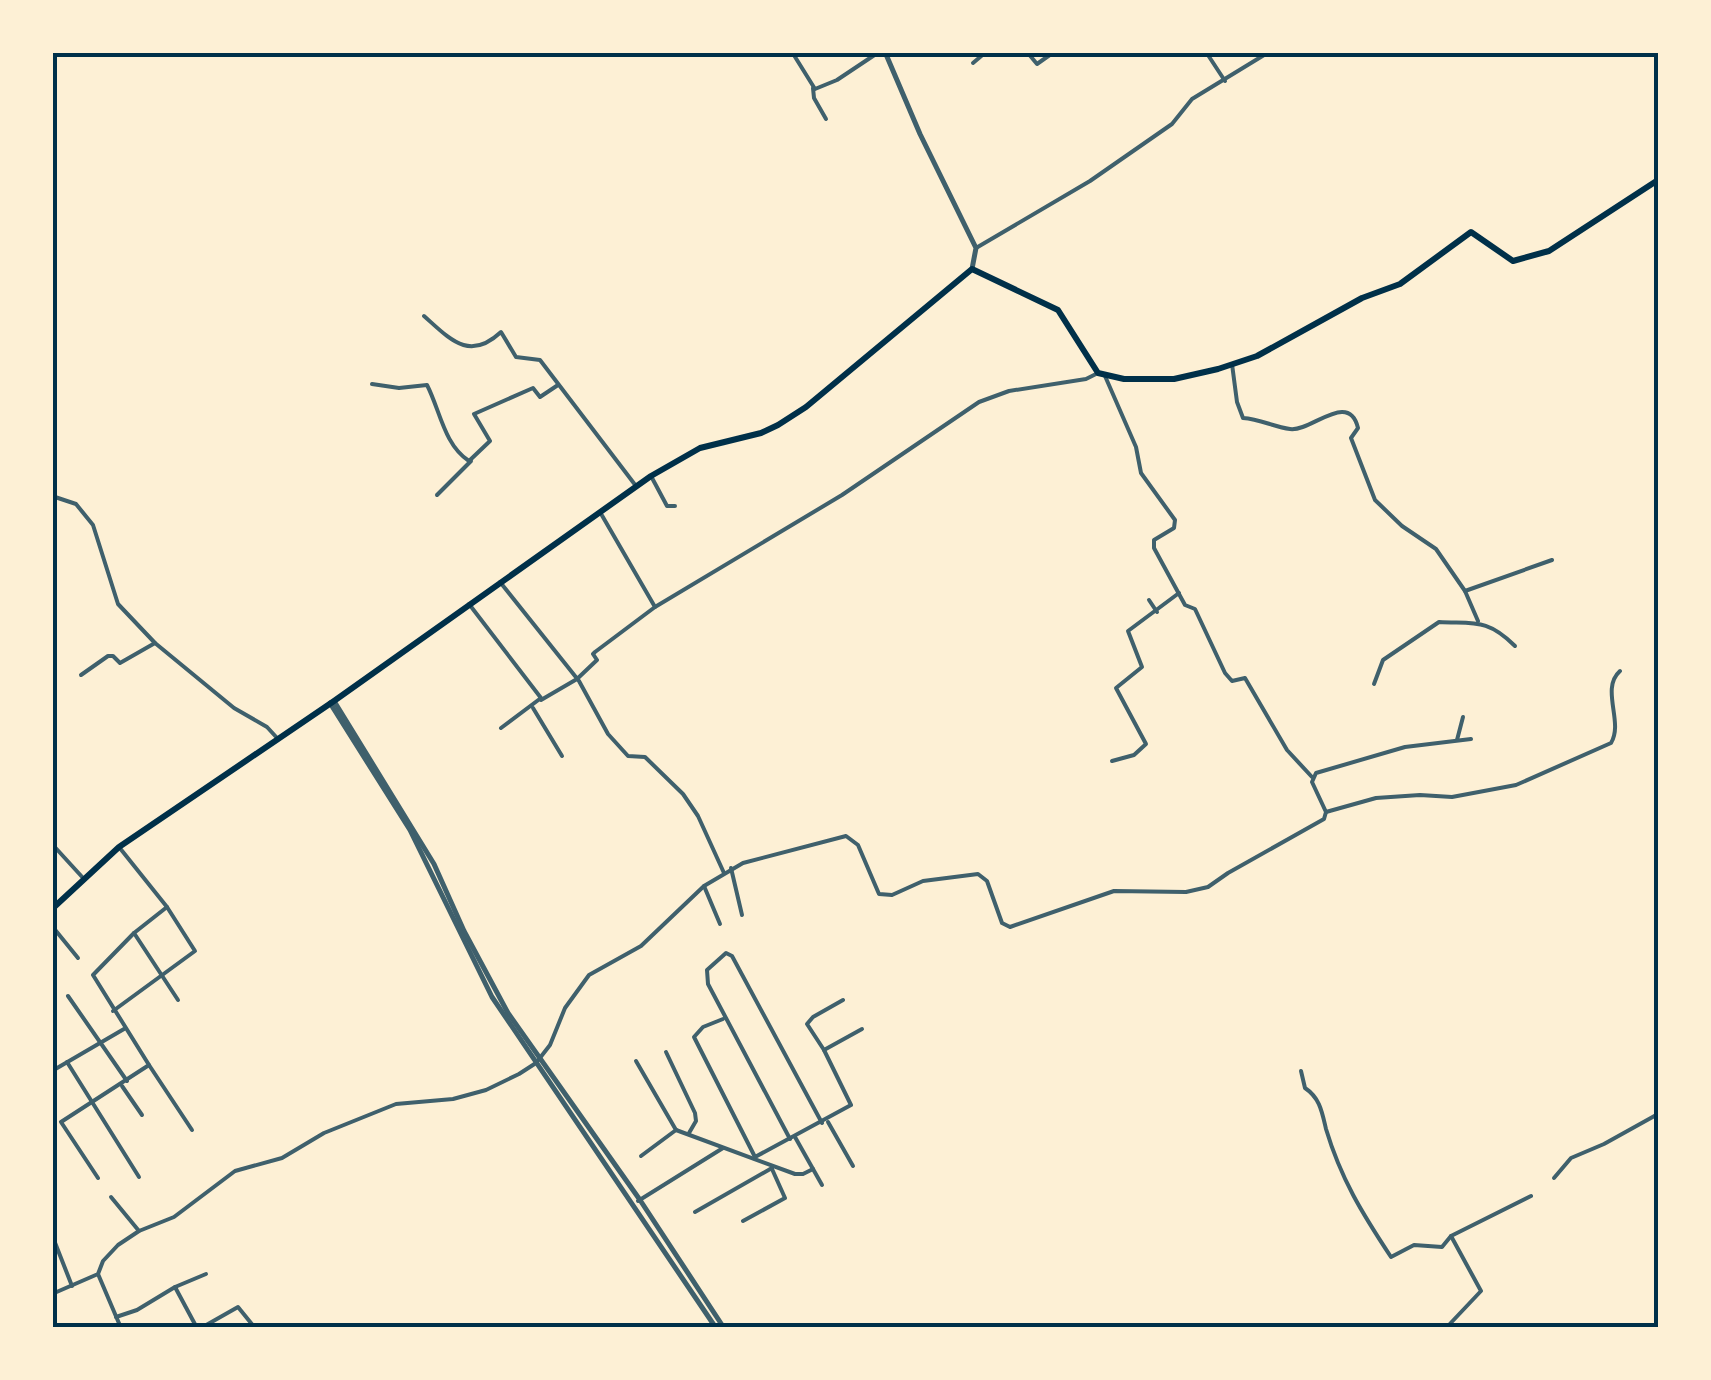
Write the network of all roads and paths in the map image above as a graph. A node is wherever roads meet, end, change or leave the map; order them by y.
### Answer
1 (792, 52) edge
2 (882, 52) edge
3 (986, 52) edge
4 (1027, 52) edge
5 (1054, 52) edge
6 (1206, 52) edge
7 (1269, 52) edge
8 (974, 62) dead end
9 (1225, 80) junction
10 (813, 88) junction
11 (826, 119) dead end
12 (1658, 180) edge
13 (976, 248) junction
14 (972, 269) junction
15 (1658, 272) edge
16 (1658, 288) edge
17 (424, 316) dead end
18 (1232, 364) junction
19 (1102, 374) junction
20 (372, 384) dead end
21 (558, 384) junction
22 (471, 461) junction
23 (651, 476) junction
24 (636, 486) junction
25 (437, 495) dead end
26 (52, 496) edge
27 (674, 506) dead end
28 (600, 512) junction
29 (1552, 560) dead end
30 (500, 582) junction
31 (1465, 591) junction
32 (1179, 593) junction
33 (1149, 600) dead end
34 (469, 604) junction
35 (655, 606) junction
36 (1157, 612) junction
37 (1478, 621) junction
38 (156, 643) junction
39 (1515, 646) dead end
40 (1620, 671) dead end
41 (81, 675) dead end
42 (577, 679) junction
43 (1374, 684) dead end
44 (541, 700) junction
45 (332, 702) junction
46 (532, 707) junction
47 (1463, 717) dead end
48 (501, 728) dead end
49 (278, 738) junction
50 (1472, 738) dead end
51 (1457, 740) junction
52 (562, 756) dead end
53 (1112, 761) dead end
54 (1312, 777) junction
55 (1326, 812) junction
56 (52, 844) edge
57 (119, 846) junction
58 (731, 868) junction
59 (724, 874) junction
60 (84, 879) junction
61 (704, 886) junction
62 (167, 907) junction
63 (52, 909) edge
64 (742, 915) dead end
65 (720, 924) dead end
66 (52, 926) edge
67 (134, 932) junction
68 (78, 958) dead end
69 (162, 976) junction
70 (68, 996) dead end
71 (178, 1000) dead end
72 (843, 1000) dead end
73 (113, 1011) junction
74 (724, 1018) junction
75 (124, 1028) junction
76 (862, 1030) dead end
77 (102, 1042) junction
78 (824, 1050) junction
79 (666, 1052) dead end
80 (538, 1061) junction
81 (67, 1062) junction
82 (636, 1062) dead end
83 (149, 1066) junction
84 (52, 1072) edge
85 (1301, 1072) dead end
86 (127, 1081) junction
87 (121, 1085) junction
88 (94, 1102) junction
89 (1658, 1114) edge
90 (142, 1115) dead end
91 (824, 1122) junction
92 (192, 1130) dead end
93 (676, 1130) junction
94 (688, 1133) junction
95 (792, 1138) junction
96 (723, 1148) junction
97 (641, 1156) dead end
98 (756, 1156) junction
99 (771, 1166) junction
100 (852, 1166) dead end
101 (813, 1169) junction
102 (98, 1178) dead end
103 (139, 1178) dead end
104 (1554, 1178) dead end
105 (822, 1185) dead end
106 (1531, 1196) dead end
107 (111, 1197) dead end
108 (638, 1202) junction
109 (695, 1212) dead end
110 (743, 1221) dead end
111 (139, 1231) junction
112 (52, 1234) edge
113 (1451, 1236) junction
114 (98, 1274) junction
115 (206, 1274) dead end
116 (72, 1286) junction
117 (175, 1287) junction
118 (52, 1294) edge
119 (116, 1317) junction
120 (121, 1328) edge
121 (199, 1328) edge
122 (255, 1328) edge
123 (720, 1328) edge
124 (1446, 1328) edge

1 - 10 street
2 - 10 street
2 - 13 street
3 - 8 street
4 - 5 street
6 - 9 street
7 - 9 street
9 - 13 street
10 - 11 street
12 - 18 main road
13 - 14 street
14 - 19 main road
14 - 23 main road
15 - 16 street
17 - 21 street
18 - 19 main road
18 - 31 street
19 - 32 street
19 - 35 street
20 - 22 street
21 - 22 street
21 - 24 street
22 - 25 street
23 - 24 main road
23 - 27 street
24 - 28 main road
26 - 38 street
28 - 30 main road
28 - 35 street
29 - 31 street
30 - 34 main road
30 - 42 street
31 - 37 street
32 - 36 street
32 - 54 street
33 - 36 street
34 - 44 street
34 - 45 main road
35 - 42 street
36 - 53 street
37 - 39 street
37 - 43 street
38 - 41 street
38 - 49 street
40 - 55 street
42 - 44 street
42 - 59 street
44 - 46 street
45 - 49 main road
45 - 80 street
46 - 48 street
46 - 52 street
47 - 51 street
49 - 57 main road
50 - 51 street
51 - 54 street
54 - 55 street
55 - 58 street
56 - 60 street
57 - 60 main road
57 - 62 street
58 - 59 street
58 - 64 street
59 - 61 street
60 - 63 main road
61 - 65 street
61 - 80 street
62 - 67 street
62 - 69 street
66 - 68 street
67 - 69 street
67 - 73 street
69 - 71 street
69 - 73 street
70 - 77 street
72 - 78 street
73 - 75 street
74 - 91 street
74 - 95 street
74 - 98 street
75 - 77 street
75 - 83 street
76 - 78 street
77 - 81 street
77 - 86 street
78 - 91 street
79 - 94 street
80 - 108 street
80 - 111 street
81 - 84 street
81 - 88 street
82 - 93 street
83 - 86 street
83 - 92 street
85 - 113 street
86 - 87 street
87 - 88 street
87 - 90 street
88 - 102 street
88 - 103 street
89 - 104 street
91 - 95 street
91 - 100 street
93 - 94 street
93 - 97 street
94 - 96 street
95 - 98 street
95 - 101 street
96 - 98 street
96 - 108 street
98 - 99 street
99 - 101 street
99 - 109 street
99 - 110 street
101 - 105 street
106 - 113 street
107 - 111 street
108 - 123 street
111 - 114 street
112 - 116 street
113 - 124 street
114 - 116 street
114 - 119 street
115 - 117 street
116 - 118 street
117 - 119 street
117 - 121 street
119 - 120 street
121 - 122 street

